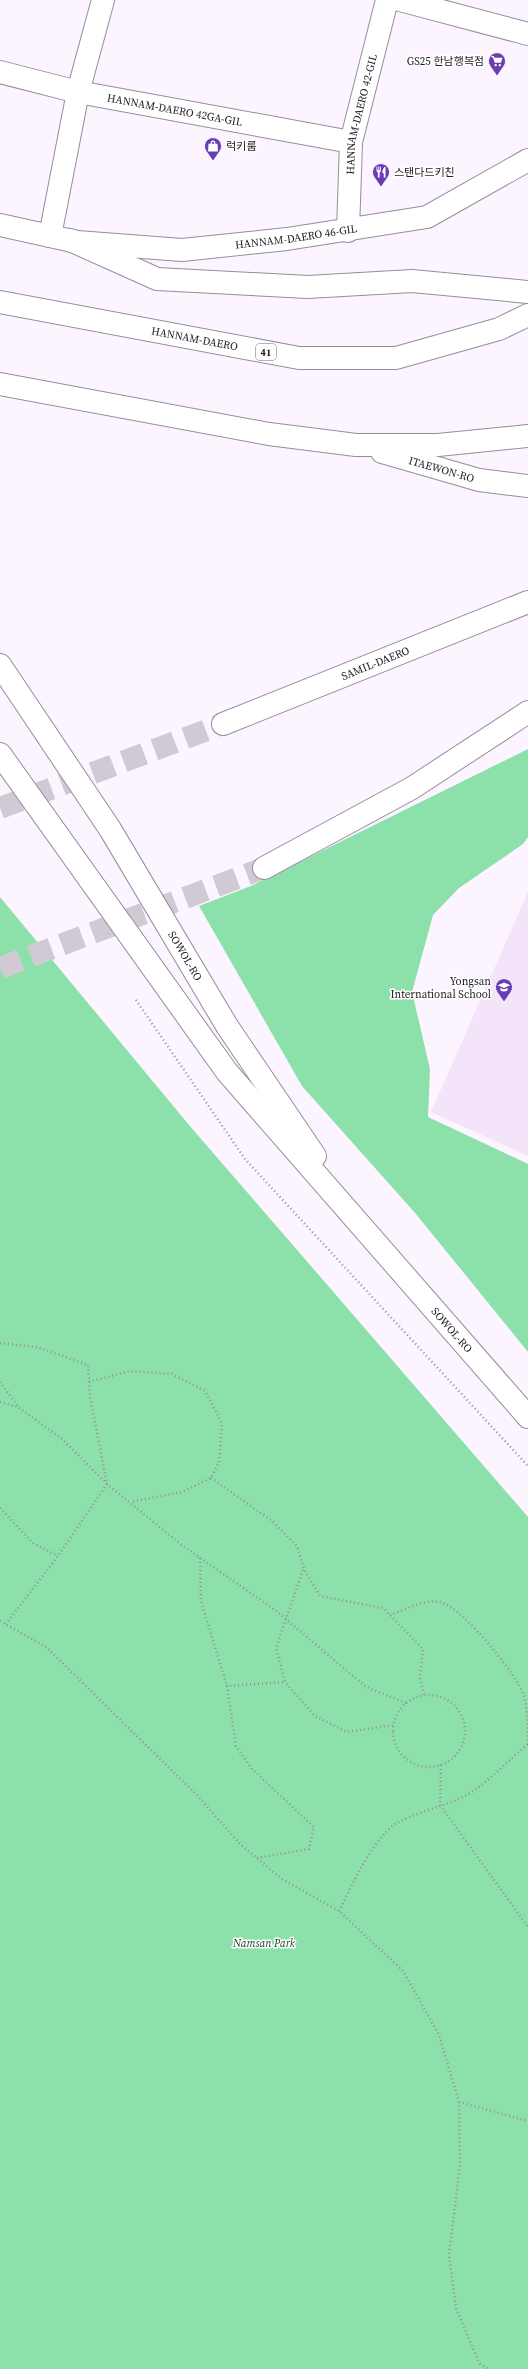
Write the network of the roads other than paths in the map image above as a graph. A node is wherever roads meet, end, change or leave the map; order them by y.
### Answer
1 (103, 0) edge
2 (387, 0) edge
3 (400, 0) edge
4 (454, 8) edge
5 (528, 34) edge
6 (0, 72) edge
7 (78, 92) junction
8 (352, 142) junction
9 (528, 160) edge
10 (0, 225) edge
11 (348, 231) junction
12 (60, 238) junction
13 (528, 292) edge
14 (0, 302) edge
15 (528, 315) edge
16 (0, 384) edge
17 (528, 436) edge
18 (356, 445) junction
19 (528, 486) edge
20 (528, 602) edge
21 (0, 665) edge
22 (528, 712) edge
23 (223, 724) tunnel mouth
24 (0, 754) edge
25 (264, 868) tunnel mouth
26 (375, 1244) junction
27 (528, 1417) edge

1 - 7 main road
2 - 8 main road, HANNAM-DAERO 42-GIL
3 - 4 main road
4 - 5 main road
6 - 7 main road, HANNAM-DAERO 42GA-GIL
7 - 8 main road, HANNAM-DAERO 42GA-GIL
7 - 12 main road
8 - 11 main road, HANNAM-DAERO 42-GIL
9 - 11 main road, HANNAM-DAERO 46-GIL
10 - 12 main road, HANNAM-DAERO 46-GIL
11 - 12 main road, HANNAM-DAERO 46-GIL
12 - 13 main road
14 - 15 main road, HANNAM-DAERO / 41
16 - 18 main road
17 - 18 main road
18 - 19 main road, ITAEWON-RO
20 - 23 main road, SAMIL-DAERO
21 - 26 main road, SOWOL-RO
22 - 25 main road
24 - 26 main road, SOWOL-RO
26 - 27 main road, SOWOL-RO

